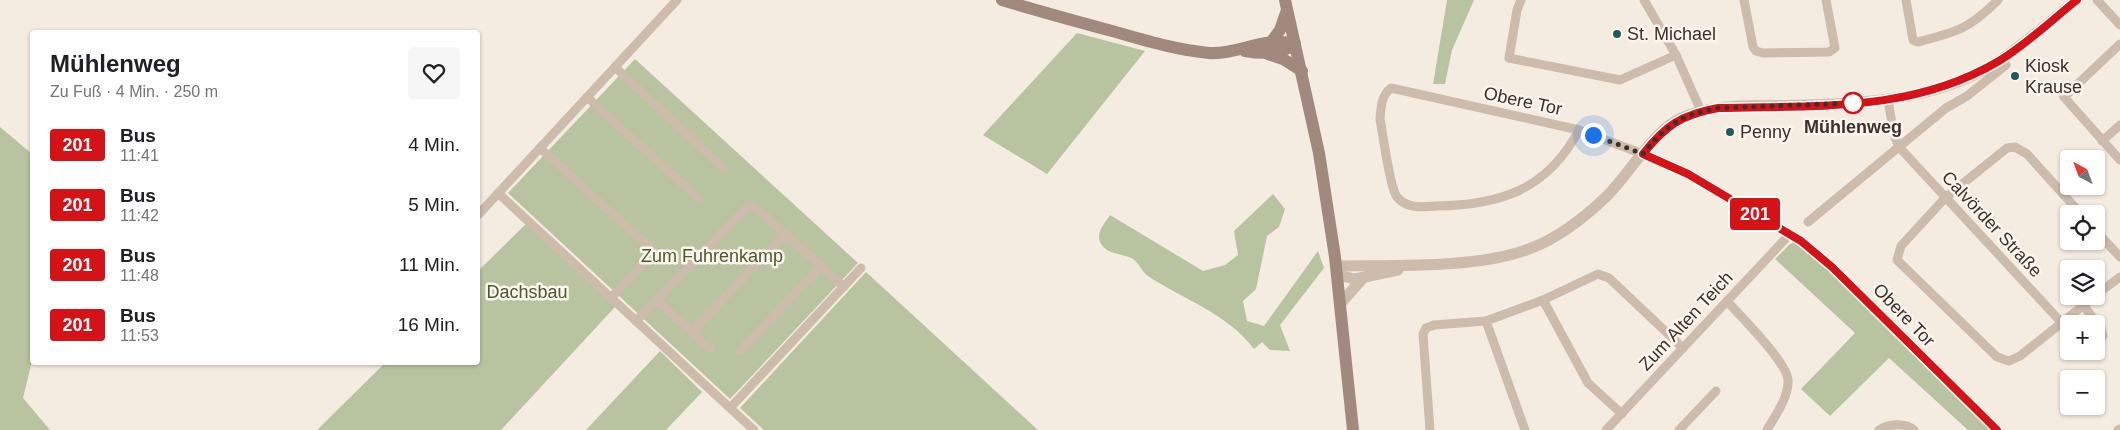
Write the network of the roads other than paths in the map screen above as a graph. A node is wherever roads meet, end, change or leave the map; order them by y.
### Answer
1 (677, 0) edge
2 (1002, 0) edge
3 (1521, 0) edge
4 (1644, 0) edge
5 (1744, 0) edge
6 (1826, 0) edge
7 (1906, 0) edge
8 (1998, 0) edge
9 (2077, 0) edge
10 (2097, 0) edge
11 (1286, 5) edge
12 (2120, 25) edge
13 (1272, 41) junction
14 (1295, 44) junction
15 (2120, 44) edge
16 (1236, 50) junction
17 (1266, 53) junction
18 (1676, 55) junction
19 (2006, 65) dead end
20 (615, 67) junction
21 (1302, 71) junction
22 (587, 97) junction
23 (1888, 100) junction
24 (1701, 111) junction
25 (2120, 125) edge
26 (1579, 130) junction
27 (2102, 141) junction
28 (1899, 147) junction
29 (540, 148) junction
30 (1643, 154) junction
31 (2120, 160) edge
32 (724, 168) dead end
33 (498, 193) junction
34 (1945, 198) junction
35 (699, 199) dead end
36 (2073, 205) edge
37 (480, 213) edge
38 (1808, 222) dead end
39 (785, 234) junction
40 (1790, 234) junction
41 (2105, 241) edge
42 (2120, 257) edge
43 (1422, 264) junction
44 (821, 266) junction
45 (861, 268) dead end
46 (1336, 270) junction
47 (2120, 276) edge
48 (1363, 278) junction
49 (844, 287) junction
50 (2105, 288) edge
51 (611, 298) junction
52 (657, 300) junction
53 (1543, 300) junction
54 (1727, 301) junction
55 (1340, 304) junction
56 (2083, 305) joint
57 (2070, 315) edge
58 (2091, 315) edge
59 (636, 321) junction
60 (1486, 321) junction
61 (2060, 321) edge
62 (2060, 323) edge
63 (692, 332) junction
64 (1683, 348) junction
65 (710, 349) dead end
66 (740, 351) dead end
67 (1716, 391) dead end
68 (730, 408) junction
69 (1622, 414) junction
70 (754, 430) edge
71 (1353, 430) edge
72 (1430, 430) edge
73 (1524, 430) edge
74 (1606, 430) edge
75 (1679, 430) edge
76 (1767, 430) edge
77 (1879, 430) edge
78 (1914, 430) edge
79 (1996, 430) edge

1 - 20 street
2 - 16 main road
3 - 18 street
4 - 18 street
5 - 6 street
7 - 8 street
9 - 23 street
10 - 12 street
11 - 13 main road
11 - 14 main road
13 - 14 main road
13 - 16 main road
14 - 17 main road
14 - 21 main road
15 - 27 street
16 - 17 main road
17 - 21 main road
18 - 24 street
19 - 28 street
20 - 22 street
20 - 32 street
21 - 46 main road
22 - 29 street
22 - 35 street
23 - 24 street
23 - 28 street
24 - 30 street
25 - 27 street
26 - 26 street, Obere Tor
26 - 30 street, Obere Tor
27 - 31 street
28 - 34 street, Calvörder Straße
28 - 38 street
29 - 33 street
29 - 51 street
30 - 40 street, Obere Tor
30 - 43 street
33 - 37 street
33 - 51 street
34 - 36 street
34 - 61 street, Calvörder Straße
34 - 62 street
39 - 44 street
39 - 52 street
39 - 63 street
40 - 54 street, Zum Alten Teich
40 - 79 street, Obere Tor
41 - 42 street
43 - 46 street
43 - 48 street
44 - 49 street
44 - 66 street
45 - 49 street
46 - 48 street
46 - 55 main road
47 - 50 street
48 - 55 street
49 - 68 street
51 - 59 street
52 - 59 street
52 - 63 street
53 - 60 street
53 - 64 street
53 - 69 street
54 - 64 street, Zum Alten Teich
54 - 76 street
55 - 71 main road
56 - 57 street
56 - 58 street
59 - 68 street
60 - 72 street
60 - 73 street
63 - 65 street
64 - 69 street, Zum Alten Teich
67 - 75 street
68 - 70 street
69 - 74 street, Zum Alten Teich
77 - 78 street

